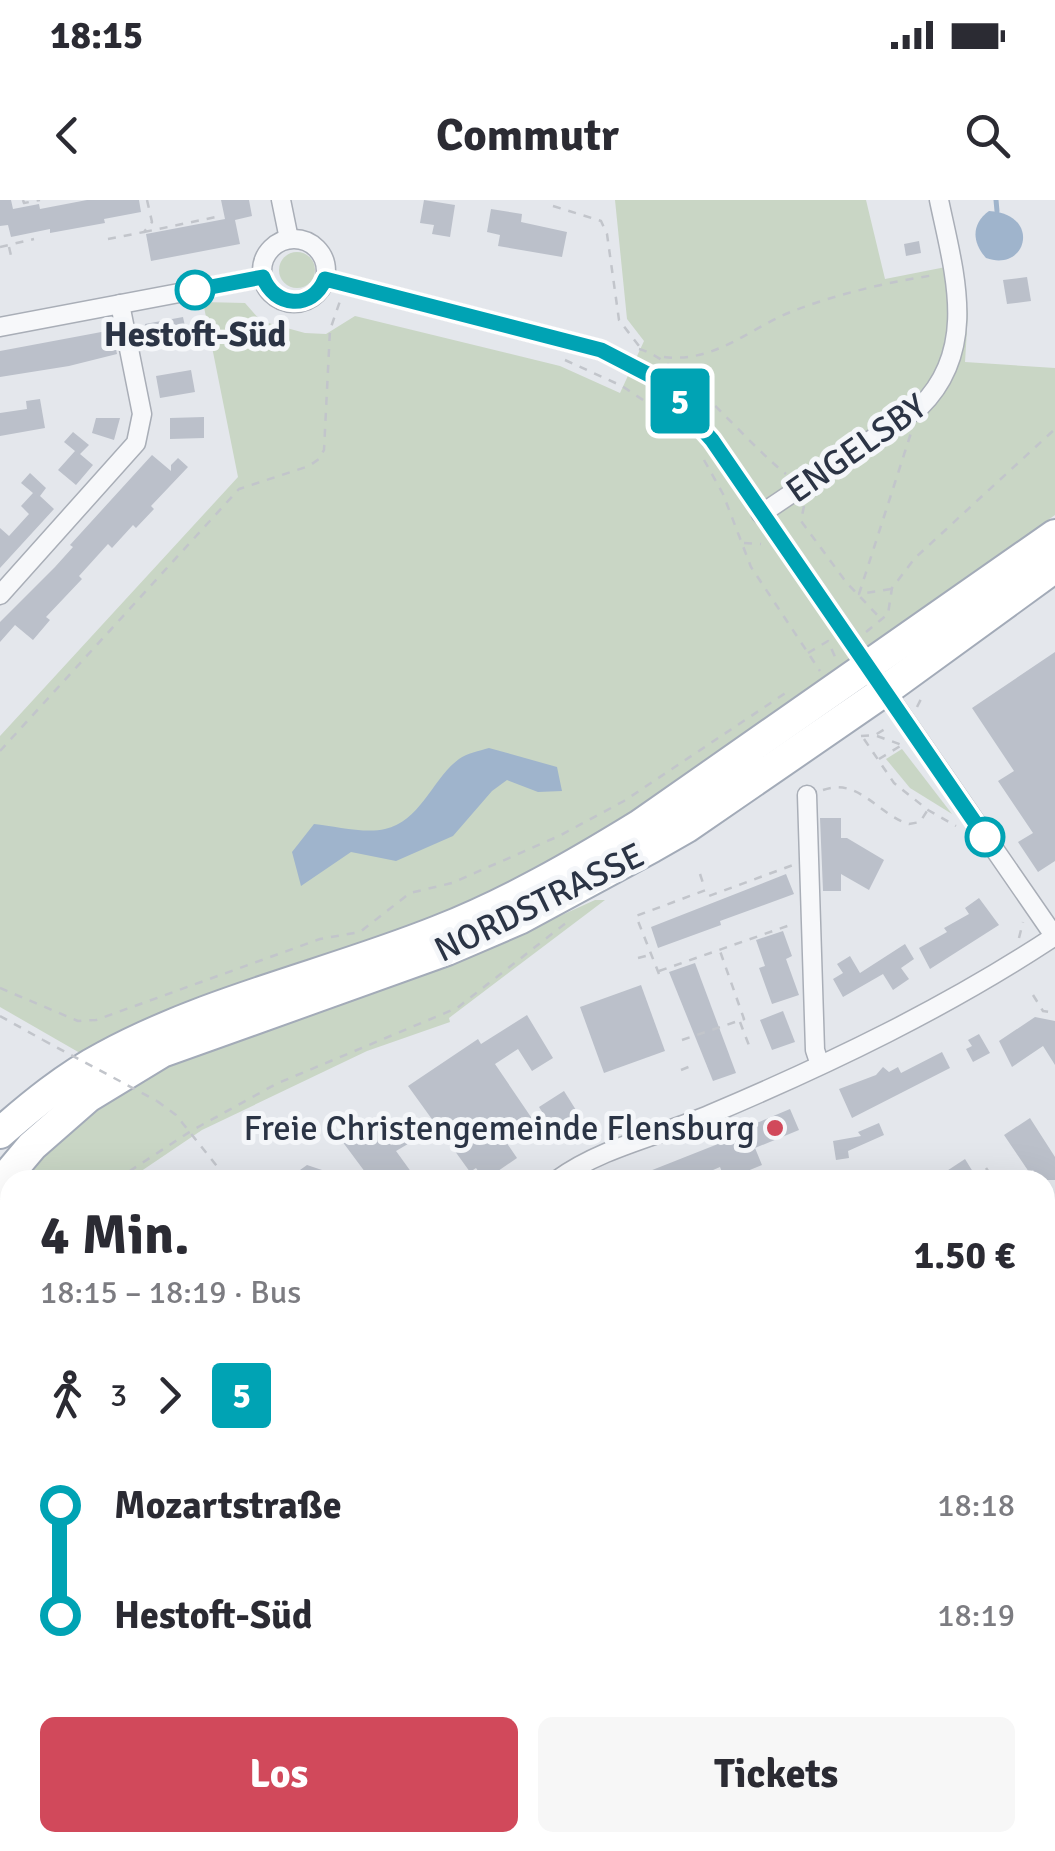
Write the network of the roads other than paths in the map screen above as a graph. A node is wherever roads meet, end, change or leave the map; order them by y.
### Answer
1 (281, 200) edge
2 (940, 200) edge
3 (288, 240) junction
4 (263, 277) junction
5 (321, 286) junction
6 (120, 304) junction
7 (0, 327) edge
8 (761, 514) junction
9 (1055, 535) edge
10 (1055, 567) edge
11 (0, 595) edge
12 (868, 666) junction
13 (807, 795) road end
14 (1055, 936) edge
15 (820, 1065) junction
16 (0, 1133) edge
17 (12, 1170) edge
18 (574, 1170) edge

1 - 3 street
2 - 8 street, ENGELSBY
3 - 4 street
3 - 5 street
4 - 5 street
4 - 6 street
5 - 8 street
6 - 7 street
6 - 11 street
8 - 12 street
9 - 12 main road, NORDSTRASSE
10 - 12 main road, NORDSTRASSE
12 - 14 street
12 - 16 main road, NORDSTRASSE
12 - 17 main road, NORDSTRASSE
13 - 15 street
14 - 15 street
15 - 18 street

